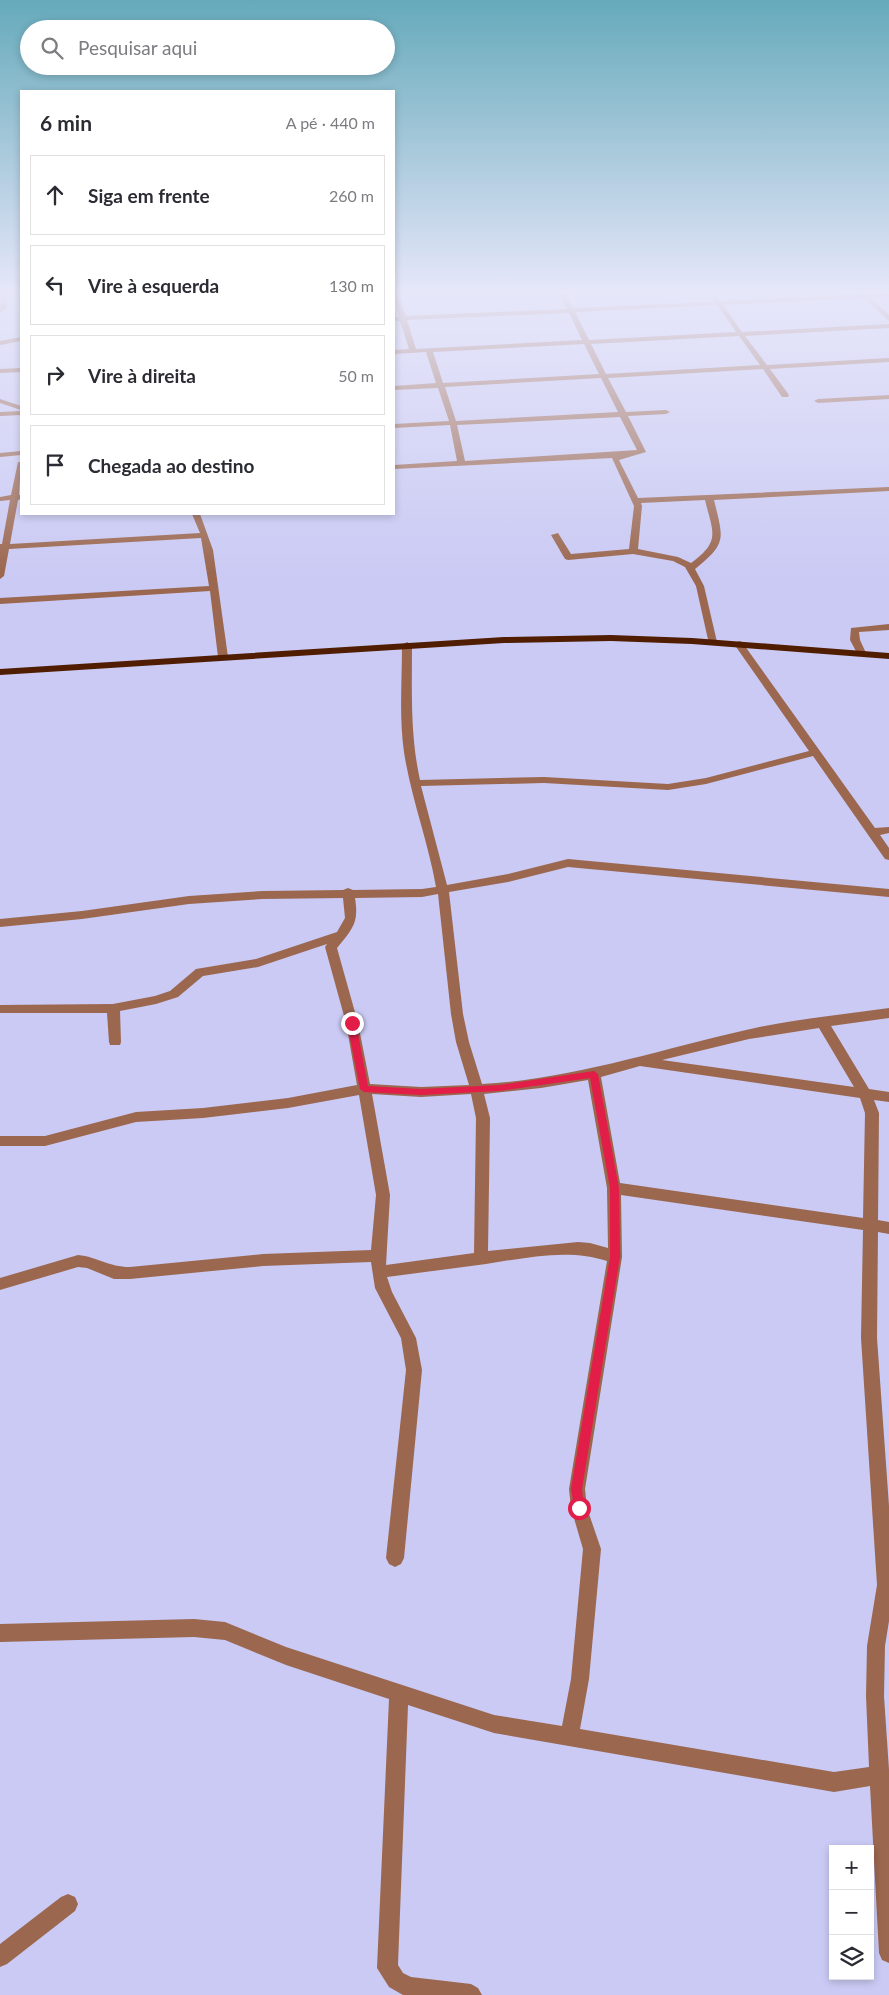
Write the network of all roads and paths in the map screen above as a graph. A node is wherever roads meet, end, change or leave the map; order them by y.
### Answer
1 (439, 386) edge
2 (441, 386) edge
3 (610, 386) edge
4 (779, 386) edge
5 (395, 388) edge
6 (785, 395) dead end
7 (889, 397) edge
8 (0, 401) edge
9 (818, 401) dead end
10 (19, 407) edge
11 (666, 412) dead end
12 (20, 413) edge
13 (0, 414) edge
14 (622, 414) junction
15 (453, 423) junction
16 (395, 426) edge
17 (20, 453) edge
18 (0, 455) edge
19 (618, 457) junction
20 (462, 464) junction
21 (395, 467) edge
22 (20, 472) edge
23 (889, 489) edge
24 (17, 498) edge
25 (709, 498) junction
26 (0, 499) edge
27 (635, 501) junction
28 (196, 515) edge
29 (205, 535) junction
30 (555, 535) dead end
31 (3, 547) edge
32 (633, 551) junction
33 (691, 568) junction
34 (0, 576) edge
35 (213, 588) junction
36 (0, 601) edge
37 (889, 627) edge
38 (712, 642) junction
39 (739, 644) junction
40 (407, 645) junction
41 (861, 653) junction
42 (889, 656) edge
43 (223, 657) junction
44 (0, 672) edge
45 (816, 752) junction
46 (415, 782) junction
47 (889, 830) edge
48 (873, 832) junction
49 (889, 856) edge
50 (443, 890) junction
51 (348, 892) junction
52 (889, 893) edge
53 (0, 924) edge
54 (342, 935) junction
55 (113, 1008) junction
56 (0, 1009) edge
57 (889, 1013) edge
58 (822, 1023) junction
59 (115, 1042) dead end
60 (638, 1061) junction
61 (594, 1074) junction
62 (364, 1089) junction
63 (477, 1089) junction
64 (865, 1094) junction
65 (889, 1098) edge
66 (0, 1141) edge
67 (614, 1188) junction
68 (872, 1225) junction
69 (889, 1228) edge
70 (615, 1257) junction
71 (481, 1258) junction
72 (378, 1264) junction
73 (0, 1284) edge
74 (395, 1558) dead end
75 (0, 1633) edge
76 (398, 1693) junction
77 (569, 1738) junction
78 (884, 1778) edge
79 (68, 1904) dead end
80 (889, 1953) edge
81 (0, 1957) edge
82 (471, 1995) edge

1 - 5 street
2 - 15 street
3 - 14 street
4 - 6 street
7 - 9 street
8 - 10 street
11 - 14 street
12 - 13 street
14 - 15 street
14 - 19 street
15 - 16 street
15 - 20 street
17 - 18 street
19 - 20 street
19 - 27 street
20 - 21 street
22 - 24 street
23 - 25 street
24 - 26 street
24 - 31 street
25 - 27 street
25 - 33 street
27 - 32 street
28 - 29 street
29 - 31 street
29 - 35 street
30 - 32 street
31 - 34 street
32 - 33 street
33 - 38 street
35 - 36 street
35 - 43 street
37 - 41 street
38 - 39 main road
38 - 40 main road
39 - 41 main road
39 - 45 street
40 - 43 main road
40 - 46 street
41 - 42 main road
43 - 44 main road
45 - 46 street
45 - 48 street
46 - 50 street
47 - 48 street
48 - 49 street
50 - 51 street
50 - 52 street
50 - 63 street
51 - 53 street
51 - 54 street
54 - 55 street
54 - 62 street
55 - 56 street
55 - 59 street
57 - 58 street
58 - 60 street
58 - 64 street
60 - 61 street
60 - 64 street
61 - 63 street
61 - 67 street
62 - 63 street
62 - 66 street
62 - 72 street
63 - 71 street
64 - 65 street
64 - 68 street
67 - 68 street
67 - 70 street
68 - 69 street
68 - 78 street
70 - 71 street
70 - 77 street
71 - 72 street
72 - 73 street
72 - 74 street
75 - 76 street
76 - 77 street
76 - 82 street
77 - 78 street
78 - 80 street
79 - 81 street

